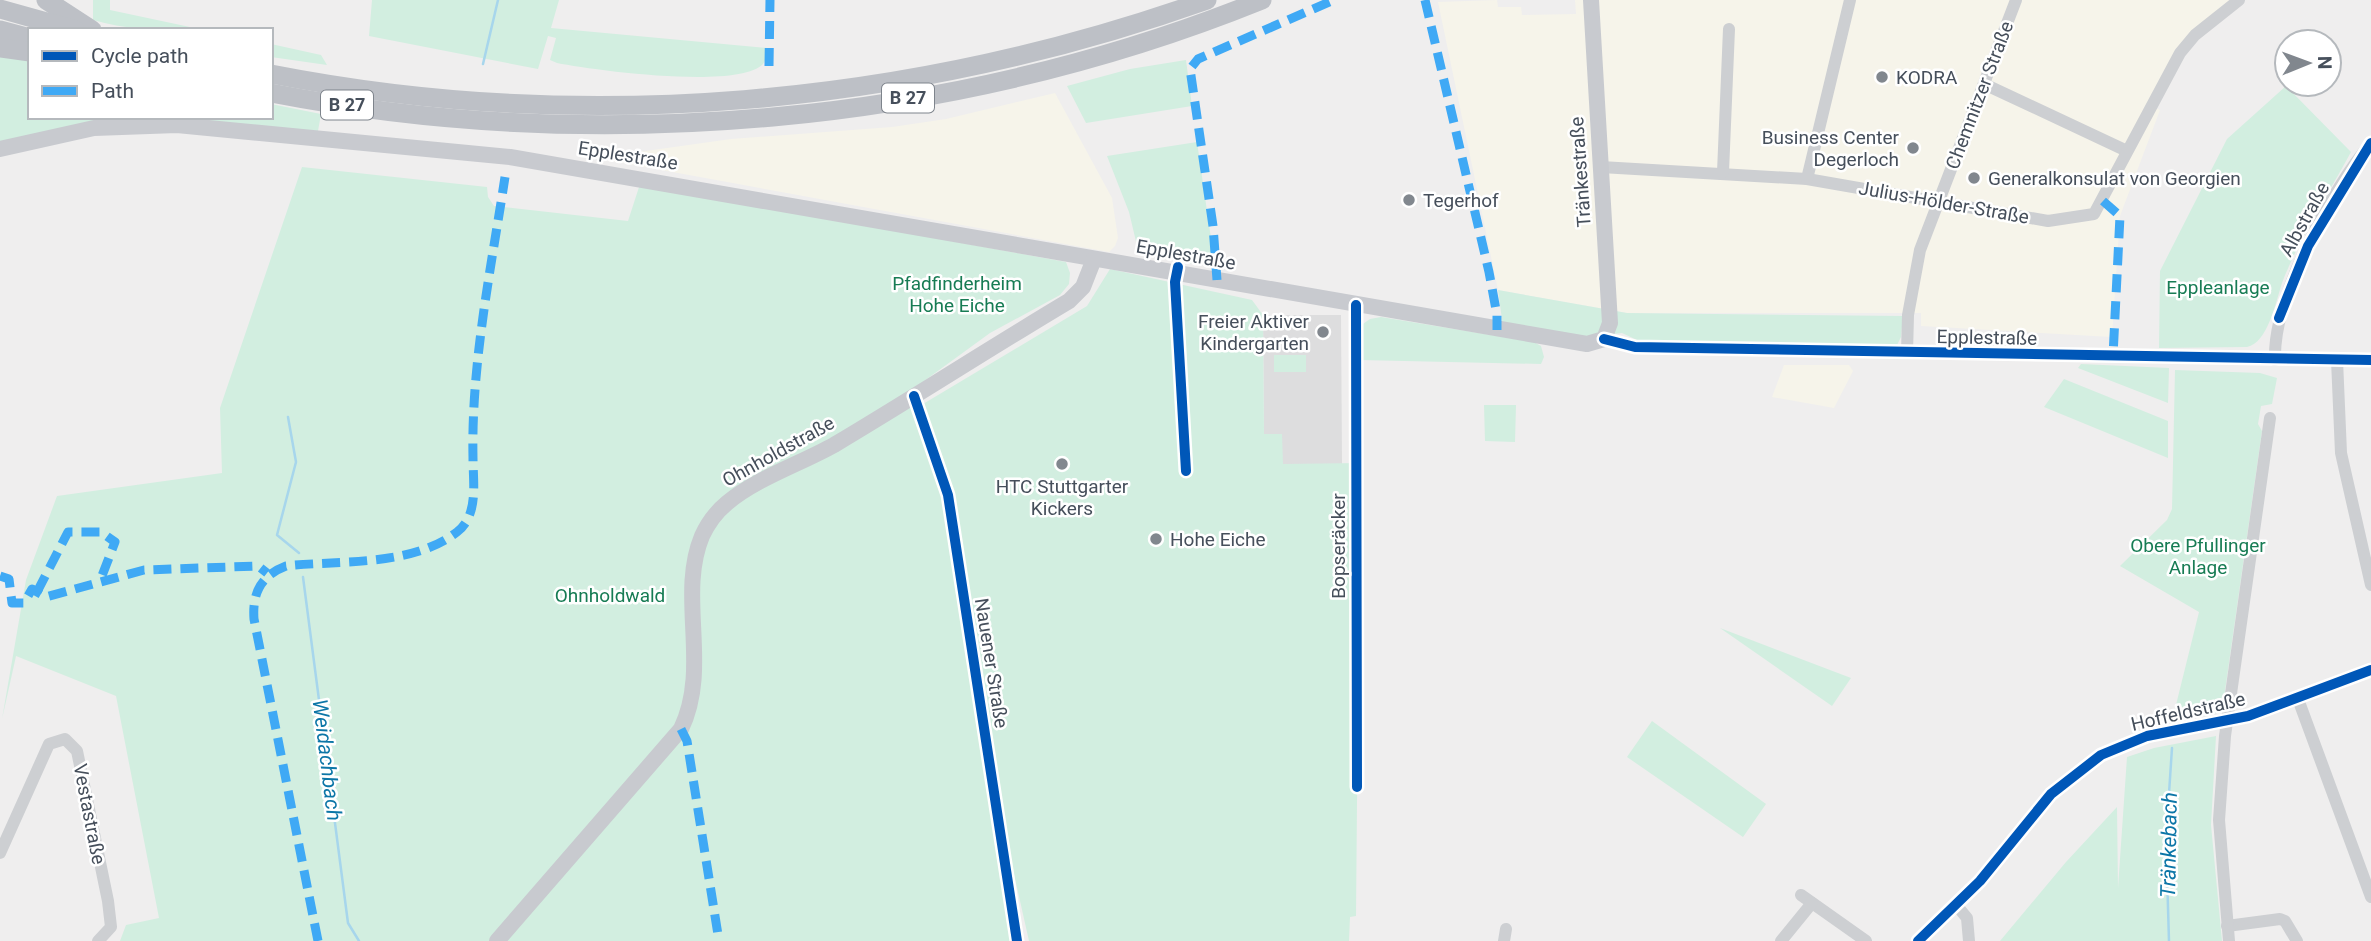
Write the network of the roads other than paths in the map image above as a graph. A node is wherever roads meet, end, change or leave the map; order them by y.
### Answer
1 (46, 0) edge
2 (1207, 0) edge
3 (1262, 0) edge
4 (1591, 0) edge
5 (1850, 0) edge
6 (2016, 0) edge
7 (2239, 0) edge
8 (0, 9) edge
9 (68, 28) edge
10 (89, 28) edge
11 (1729, 29) dead end
12 (0, 30) edge
13 (28, 37) edge
14 (0, 48) edge
15 (28, 52) edge
16 (273, 74) edge
17 (1984, 83) junction
18 (273, 93) edge
19 (516, 112) junction
20 (543, 114) junction
21 (2371, 143) edge
22 (0, 149) edge
23 (2127, 151) junction
24 (1601, 167) junction
25 (1723, 172) junction
26 (1807, 179) junction
27 (1938, 200) junction
28 (1094, 259) junction
29 (1356, 305) junction
30 (1604, 339) junction
31 (1907, 352) junction
32 (2337, 359) junction
33 (2275, 360) junction
34 (2371, 360) edge
35 (914, 396) junction
36 (2270, 418) dead end
37 (2371, 585) edge
38 (2371, 670) edge
39 (2298, 699) junction
40 (2227, 721) junction
41 (1357, 787) dead end
42 (0, 853) edge
43 (1801, 895) dead end
44 (2371, 897) edge
45 (1812, 903) junction
46 (1957, 906) junction
47 (2227, 926) junction
48 (99, 941) edge
49 (498, 941) edge
50 (1017, 941) edge
51 (1781, 941) edge
52 (1866, 941) edge
53 (1918, 941) edge
54 (1969, 941) edge
55 (2229, 941) edge
56 (2297, 941) edge

1 - 10 highway
2 - 20 highway, B 27
3 - 20 highway, B 27
4 - 24 main road, Tränkestraße
5 - 26 street
6 - 17 street, Chemnitzer Straße
7 - 23 street, Julius-Hölder-Straße
8 - 9 highway
11 - 25 street
12 - 13 highway
14 - 15 highway
16 - 19 highway, B 27
17 - 23 street
17 - 27 street, Chemnitzer Straße
18 - 19 highway, B 27
19 - 20 highway, B 27
21 - 33 street, Albstraße
22 - 28 main road, Epplestraße
23 - 27 street, Julius-Hölder-Straße
24 - 25 street, Julius-Hölder-Straße
24 - 30 main road, Tränkestraße
25 - 26 street, Julius-Hölder-Straße
26 - 27 street, Julius-Hölder-Straße
27 - 31 street, Chemnitzer Straße
28 - 29 main road, Epplestraße
28 - 35 main road, Ohnholdstraße
29 - 30 main road, Epplestraße
29 - 41 street, Bopseräcker
30 - 31 street, Epplestraße
31 - 33 street, Epplestraße
32 - 33 street, Epplestraße
32 - 34 street, Epplestraße
32 - 37 street
35 - 49 main road, Ohnholdstraße
35 - 50 street, Nauener Straße
36 - 40 street
38 - 39 street, Hoffeldstraße
39 - 40 street, Hoffeldstraße
39 - 44 street
40 - 46 street, Hoffeldstraße
40 - 47 street
42 - 48 street, Vestastraße
43 - 45 street
45 - 51 street
45 - 52 street
46 - 53 street, Hoffeldstraße
46 - 54 street
47 - 55 street
47 - 56 street

